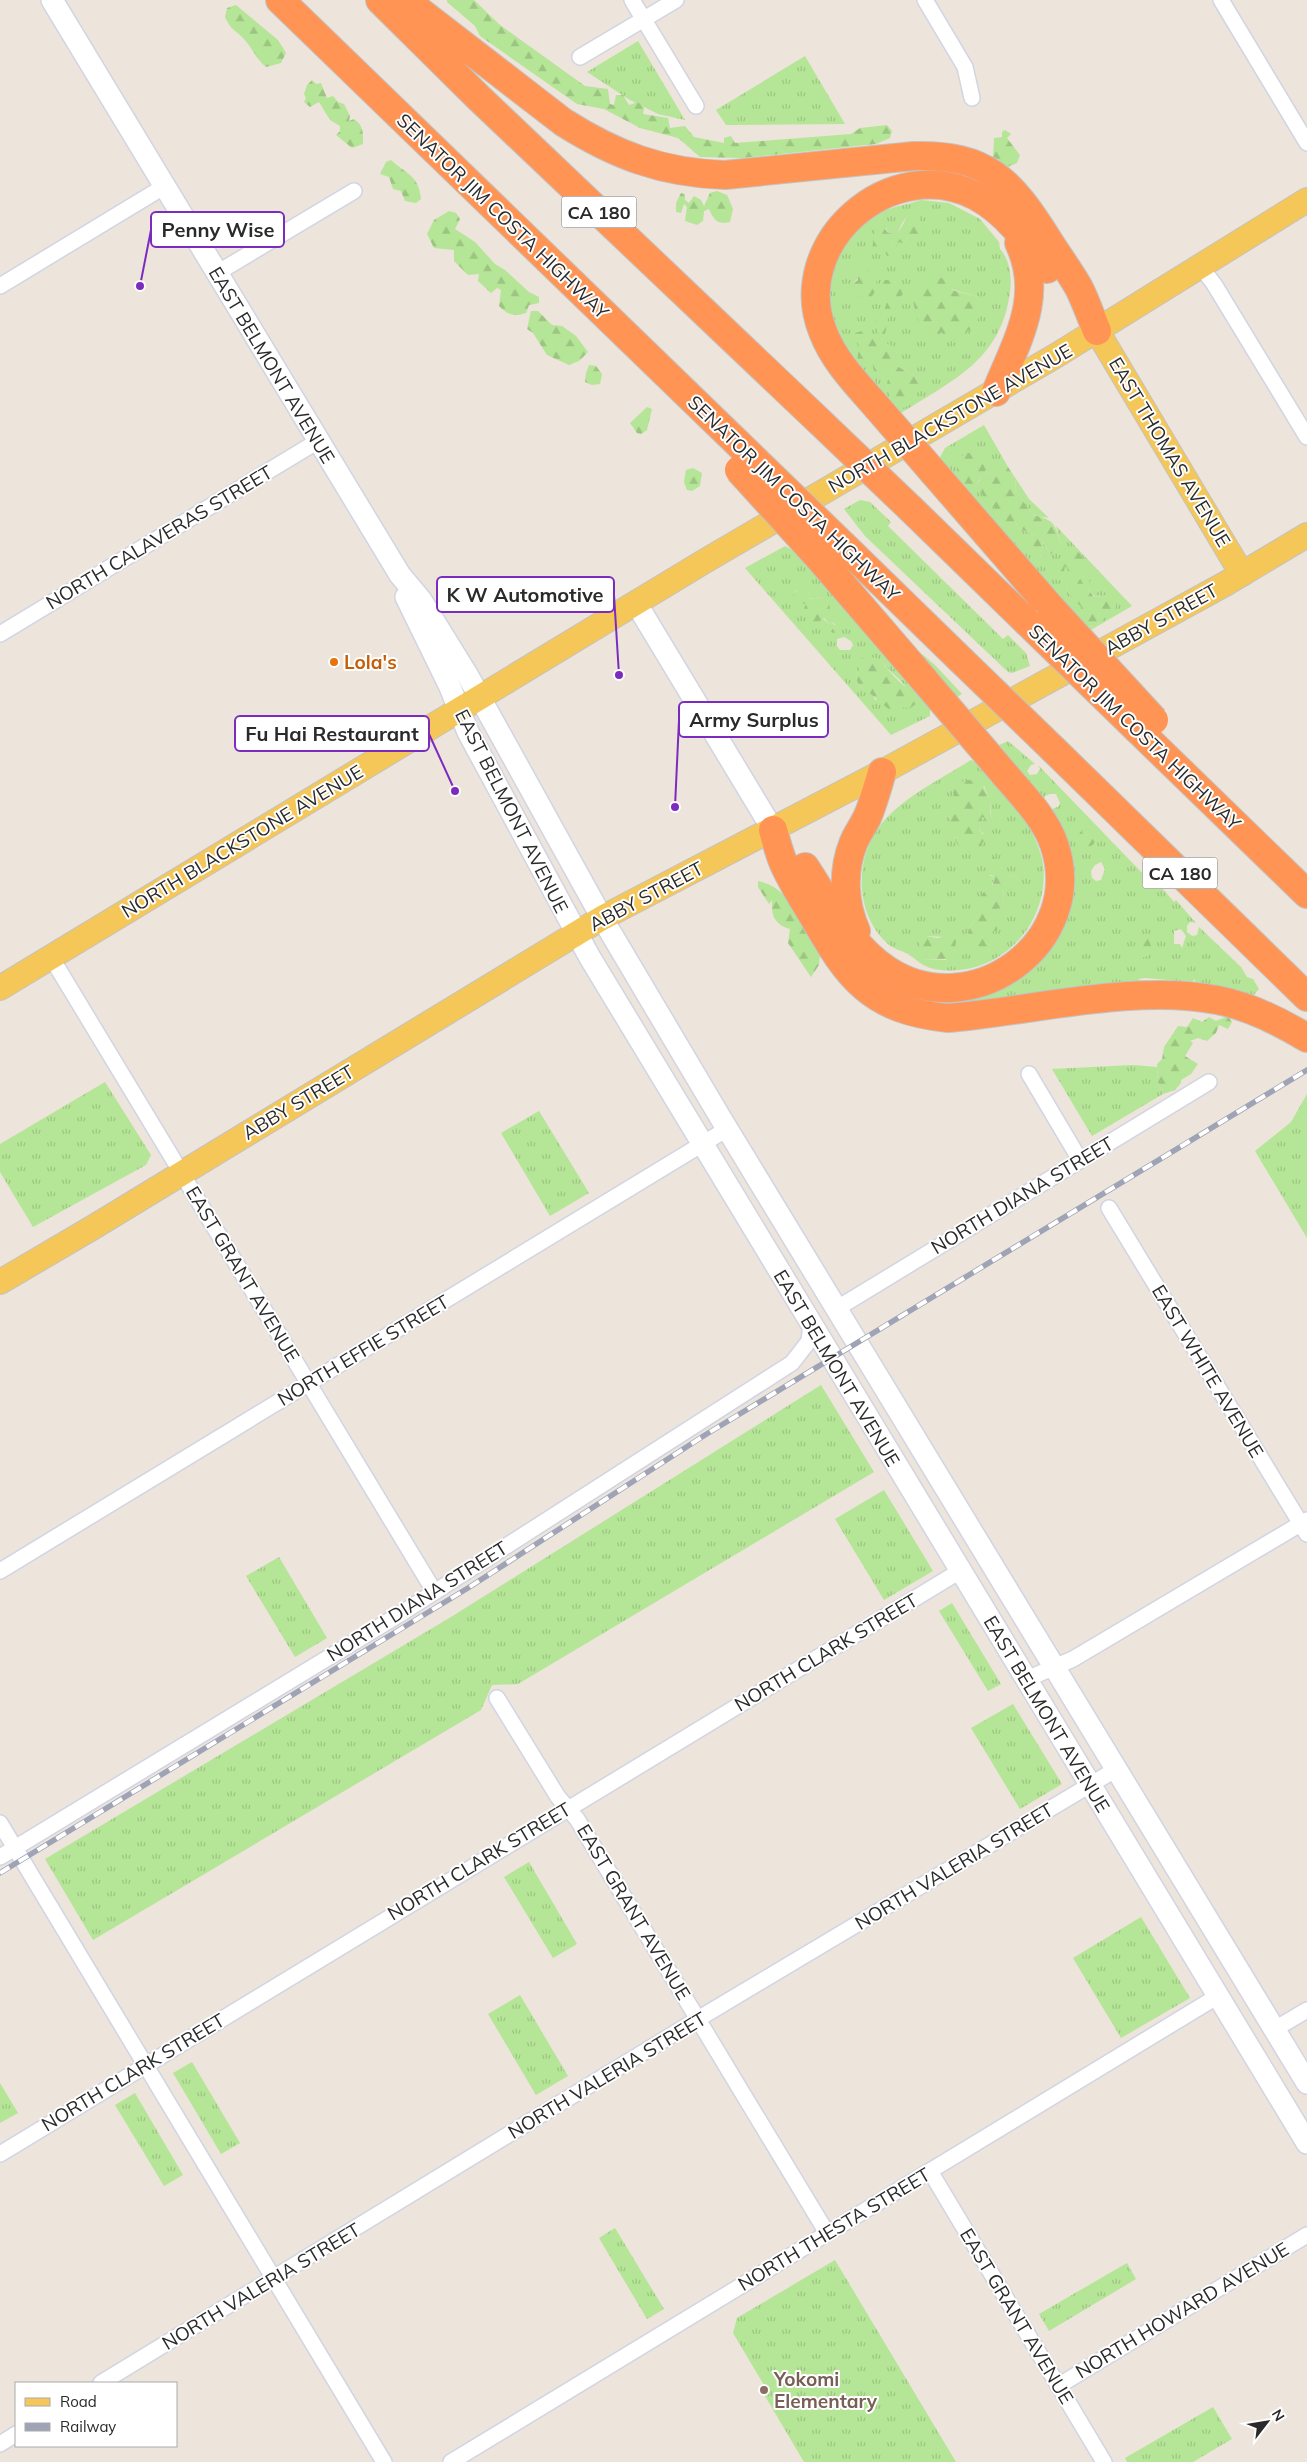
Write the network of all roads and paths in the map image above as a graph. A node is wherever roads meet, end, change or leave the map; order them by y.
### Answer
1 (52, 0) edge
2 (280, 0) edge
3 (380, 0) edge
4 (405, 0) edge
5 (632, 0) edge
6 (676, 0) edge
7 (925, 0) edge
8 (1221, 0) edge
9 (644, 20) junction
10 (580, 57) dead end
11 (972, 98) dead end
12 (696, 106) dead end
13 (1307, 143) edge
14 (165, 186) junction
15 (354, 190) dead end
16 (1307, 200) edge
17 (995, 209) junction
18 (1200, 266) junction
19 (217, 273) junction
20 (0, 286) edge
21 (1097, 331) junction
22 (996, 392) junction
23 (1307, 437) edge
24 (318, 441) junction
25 (747, 465) junction
26 (1307, 535) edge
27 (1242, 574) junction
28 (400, 575) junction
29 (636, 603) junction
30 (0, 634) edge
31 (480, 697) junction
32 (459, 710) junction
33 (1145, 724) junction
34 (882, 772) junction
35 (773, 830) junction
36 (1307, 875) edge
37 (1307, 894) edge
38 (602, 918) junction
39 (576, 933) junction
40 (51, 956) junction
41 (878, 963) junction
42 (0, 988) edge
43 (1307, 996) edge
44 (1296, 1032) edge
45 (1028, 1074) dead end
46 (1208, 1082) dead end
47 (727, 1129) junction
48 (703, 1144) junction
49 (1080, 1160) junction
50 (182, 1173) junction
51 (1109, 1208) dead end
52 (768, 1254) junction
53 (0, 1282) edge
54 (836, 1309) junction
55 (811, 1323) junction
56 (309, 1382) junction
57 (1305, 1526) edge
58 (0, 1571) edge
59 (960, 1571) junction
60 (434, 1591) junction
61 (1054, 1668) junction
62 (1027, 1679) junction
63 (497, 1698) dead end
64 (1115, 1770) junction
65 (1090, 1785) junction
66 (568, 1808) junction
67 (0, 1824) edge
68 (15, 1848) junction
69 (0, 1857) edge
70 (1218, 1996) junction
71 (1307, 2010) edge
72 (698, 2019) junction
73 (1275, 2030) junction
74 (145, 2064) junction
75 (1307, 2083) edge
76 (1307, 2142) edge
77 (0, 2154) edge
78 (930, 2170) junction
79 (827, 2233) junction
80 (1307, 2235) edge
81 (274, 2278) junction
82 (103, 2382) edge
83 (1058, 2386) junction
84 (15, 2435) edge
85 (0, 2444) edge
86 (384, 2462) edge
87 (450, 2462) edge
88 (1104, 2462) edge

1 - 14 main road, EAST BELMONT AVENUE
2 - 25 highway, SENATOR JIM COSTA HIGHWAY / CA 180
3 - 33 highway, SENATOR JIM COSTA HIGHWAY / CA 180, bridge
4 - 21 highway
5 - 9 street
6 - 9 street
7 - 11 street
8 - 13 street
9 - 10 street
9 - 12 street
14 - 19 main road, EAST BELMONT AVENUE
14 - 20 street
15 - 19 street
16 - 18 main road, NORTH BLACKSTONE AVENUE
17 - 21 highway
17 - 22 highway
17 - 33 highway, bridge
18 - 21 main road, NORTH BLACKSTONE AVENUE
18 - 23 street
19 - 24 main road, EAST BELMONT AVENUE
21 - 22 main road, NORTH BLACKSTONE AVENUE
21 - 27 main road, EAST THOMAS AVENUE
22 - 29 main road, NORTH BLACKSTONE AVENUE
24 - 28 main road, EAST BELMONT AVENUE
24 - 30 street, NORTH CALAVERAS STREET
25 - 41 highway, bridge
25 - 43 highway, SENATOR JIM COSTA HIGHWAY / CA 180, bridge
26 - 27 main road, ABBY STREET
27 - 34 main road, ABBY STREET
28 - 31 main road, EAST BELMONT AVENUE
28 - 32 main road, EAST BELMONT AVENUE
29 - 31 main road, NORTH BLACKSTONE AVENUE
29 - 35 main road
31 - 32 main road, NORTH BLACKSTONE AVENUE
31 - 38 main road, EAST BELMONT AVENUE
32 - 39 main road, EAST BELMONT AVENUE
32 - 40 main road, NORTH BLACKSTONE AVENUE
33 - 36 highway
33 - 37 highway, SENATOR JIM COSTA HIGHWAY / CA 180
34 - 35 main road, ABBY STREET
34 - 41 highway
35 - 38 main road, ABBY STREET
35 - 41 highway
35 - 44 highway
38 - 39 main road, ABBY STREET
38 - 47 main road, EAST BELMONT AVENUE
39 - 48 main road, EAST BELMONT AVENUE
39 - 50 main road, ABBY STREET
40 - 42 main road, NORTH BLACKSTONE AVENUE
40 - 50 street, EAST GRANT AVENUE
45 - 49 street
46 - 49 street, NORTH DIANA STREET
47 - 48 street, NORTH EFFIE STREET
47 - 54 main road, EAST BELMONT AVENUE
48 - 52 main road, EAST BELMONT AVENUE
48 - 56 street, NORTH EFFIE STREET
49 - 54 street, NORTH DIANA STREET
50 - 53 main road, ABBY STREET
50 - 56 street, EAST GRANT AVENUE
51 - 57 street, EAST WHITE AVENUE
52 - 54 main road
52 - 55 main road, EAST BELMONT AVENUE
54 - 61 main road, EAST BELMONT AVENUE
55 - 59 main road, EAST BELMONT AVENUE
55 - 60 street, NORTH DIANA STREET
56 - 58 street, NORTH EFFIE STREET
56 - 60 street, EAST GRANT AVENUE
57 - 61 street
59 - 62 main road, EAST BELMONT AVENUE
59 - 66 street, NORTH CLARK STREET
60 - 68 street, NORTH DIANA STREET
61 - 62 street
61 - 64 main road, EAST BELMONT AVENUE
62 - 65 main road, EAST BELMONT AVENUE
63 - 66 street, EAST GRANT AVENUE
64 - 65 street, NORTH VALERIA STREET
64 - 73 main road, EAST BELMONT AVENUE
65 - 70 main road, EAST BELMONT AVENUE
65 - 72 street, NORTH VALERIA STREET
66 - 72 street, EAST GRANT AVENUE
66 - 74 street, NORTH CLARK STREET
67 - 68 street
68 - 69 street, NORTH DIANA STREET
68 - 74 street
70 - 76 main road, EAST BELMONT AVENUE
70 - 78 street, NORTH THESTA STREET
71 - 73 street
72 - 79 street, EAST GRANT AVENUE
72 - 81 street, NORTH VALERIA STREET
73 - 75 main road, EAST BELMONT AVENUE
74 - 77 street, NORTH CLARK STREET
74 - 81 street
78 - 79 street, NORTH THESTA STREET
78 - 83 street, EAST GRANT AVENUE
79 - 87 street, NORTH THESTA STREET
80 - 83 street, NORTH HOWARD AVENUE
81 - 82 street, NORTH VALERIA STREET
81 - 86 street
83 - 88 street, EAST GRANT AVENUE
84 - 85 street

